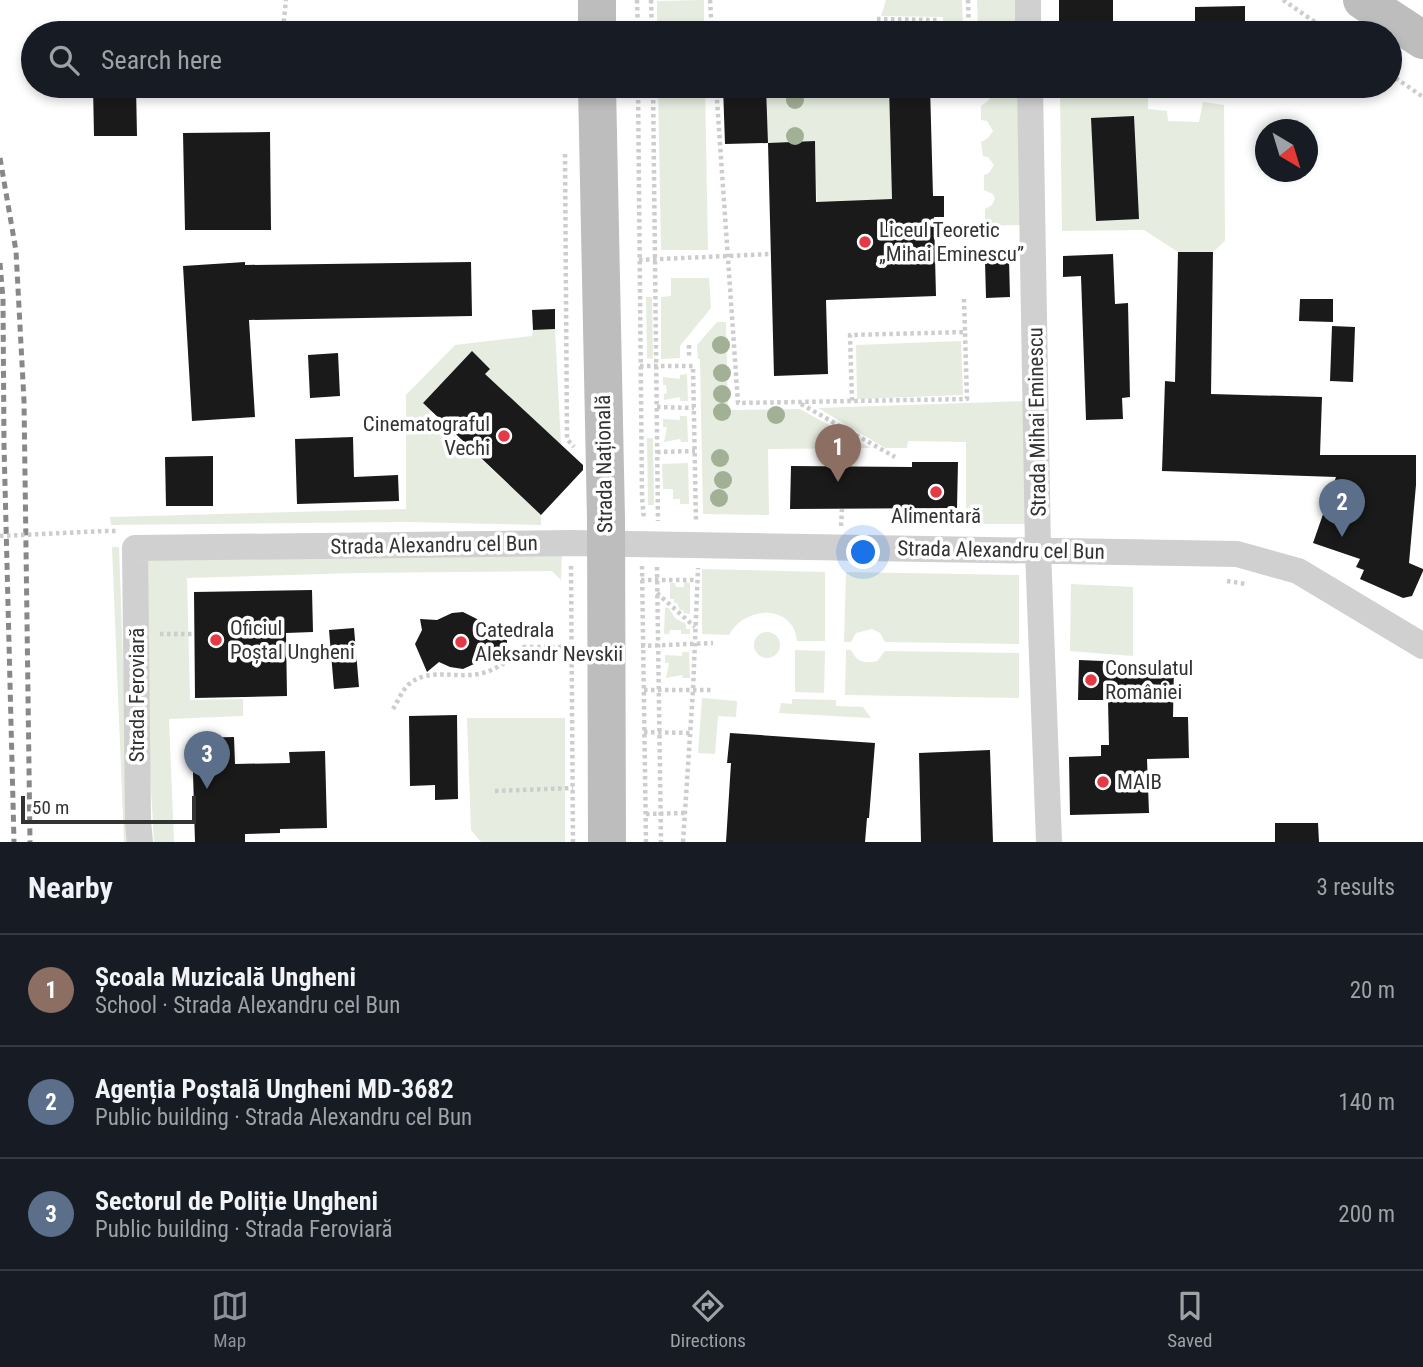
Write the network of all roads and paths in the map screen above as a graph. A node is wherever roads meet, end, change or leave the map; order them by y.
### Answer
1 (286, 0) edge
2 (597, 0) edge
3 (637, 0) edge
4 (652, 0) edge
5 (710, 0) edge
6 (968, 0) edge
7 (1028, 0) edge
8 (1283, 0) edge
9 (1362, 0) edge
10 (877, 19) dead end
11 (284, 21) edge
12 (597, 21) edge
13 (638, 21) edge
14 (652, 21) edge
15 (711, 21) edge
16 (937, 21) edge
17 (969, 21) edge
18 (1028, 21) edge
19 (1314, 21) edge
20 (1394, 21) edge
21 (1402, 26) edge
22 (1423, 40) edge
23 (1402, 82) edge
24 (1423, 97) edge
25 (597, 98) edge
26 (638, 98) edge
27 (653, 98) edge
28 (717, 98) edge
29 (1030, 98) edge
30 (771, 254) dead end
31 (728, 256) junction
32 (639, 260) junction
33 (655, 260) junction
34 (964, 299) dead end
35 (965, 332) junction
36 (689, 345) dead end
37 (689, 359) dead end
38 (640, 366) junction
39 (656, 366) junction
40 (852, 402) junction
41 (802, 404) junction
42 (657, 407) junction
43 (694, 408) junction
44 (695, 451) junction
45 (657, 452) junction
46 (895, 457) dead end
47 (842, 509) dead end
48 (642, 520) dead end
49 (658, 521) dead end
50 (696, 522) dead end
51 (841, 526) dead end
52 (105, 531) dead end
53 (0, 536) edge
54 (606, 544) junction
55 (135, 548) joint
56 (1038, 550) junction
57 (570, 558) dead end
58 (642, 559) dead end
59 (657, 559) dead end
60 (698, 560) dead end
61 (641, 580) junction
62 (657, 580) junction
63 (697, 580) junction
64 (1217, 580) dead end
65 (1253, 586) dead end
66 (657, 593) junction
67 (695, 627) junction
68 (136, 634) junction
69 (194, 634) dead end
70 (695, 643) junction
71 (713, 643) dead end
72 (630, 646) dead end
73 (643, 646) junction
74 (658, 646) junction
75 (1423, 646) edge
76 (571, 647) junction
77 (580, 647) dead end
78 (644, 690) junction
79 (659, 690) junction
80 (693, 690) junction
81 (712, 690) dead end
82 (393, 709) dead end
83 (644, 732) junction
84 (659, 733) junction
85 (690, 733) junction
86 (573, 788) junction
87 (495, 791) dead end
88 (685, 813) junction
89 (646, 814) junction
90 (660, 814) junction
91 (140, 842) edge
92 (573, 842) edge
93 (607, 842) edge
94 (646, 842) edge
95 (660, 842) edge
96 (683, 842) edge
97 (1049, 842) edge

1 - 11 path
2 - 12 street
3 - 13 path
4 - 14 path
5 - 15 path
6 - 17 path
7 - 18 street
8 - 19 path
9 - 20 street
10 - 16 path
21 - 22 street
23 - 24 path
25 - 54 street, Strada Națională
26 - 32 path
27 - 33 path
28 - 31 path
29 - 56 street, Strada Mihai Eminescu
30 - 31 path
31 - 33 path
31 - 41 path
32 - 33 path
32 - 38 path
33 - 39 path
34 - 35 path
35 - 40 path
35 - 40 path
36 - 37 path
38 - 39 path
38 - 48 path
39 - 42 path
39 - 43 path
40 - 41 path
41 - 46 path
42 - 43 path
42 - 45 path
43 - 44 path
44 - 45 path
44 - 50 path
45 - 49 path
47 - 51 path
52 - 53 path, bridge
54 - 55 street, Strada Alexandru cel Bun
54 - 56 street, Strada Alexandru cel Bun
54 - 93 street, Strada Națională
55 - 68 street, Strada Feroviară
56 - 75 street, Strada Alexandru cel Bun
56 - 97 street, Strada Mihai Eminescu
57 - 76 path
58 - 61 path
59 - 62 path
60 - 63 path
61 - 62 path
61 - 73 path
62 - 63 path
62 - 66 path
63 - 67 path
64 - 65 path
66 - 67 path
66 - 74 path
67 - 70 path
68 - 69 path
68 - 91 street, Strada Feroviară
70 - 71 path
70 - 74 path
70 - 80 path
72 - 73 path
73 - 74 path
73 - 78 path
74 - 79 path
76 - 77 path
76 - 82 path
76 - 86 path
78 - 79 path
78 - 83 path
79 - 80 path
79 - 84 path
80 - 81 path
80 - 85 path
83 - 84 path
83 - 89 path
84 - 85 path
84 - 90 path
85 - 88 path
86 - 87 path
86 - 92 path
88 - 90 path
88 - 96 path
89 - 90 path
89 - 94 path
90 - 95 path

